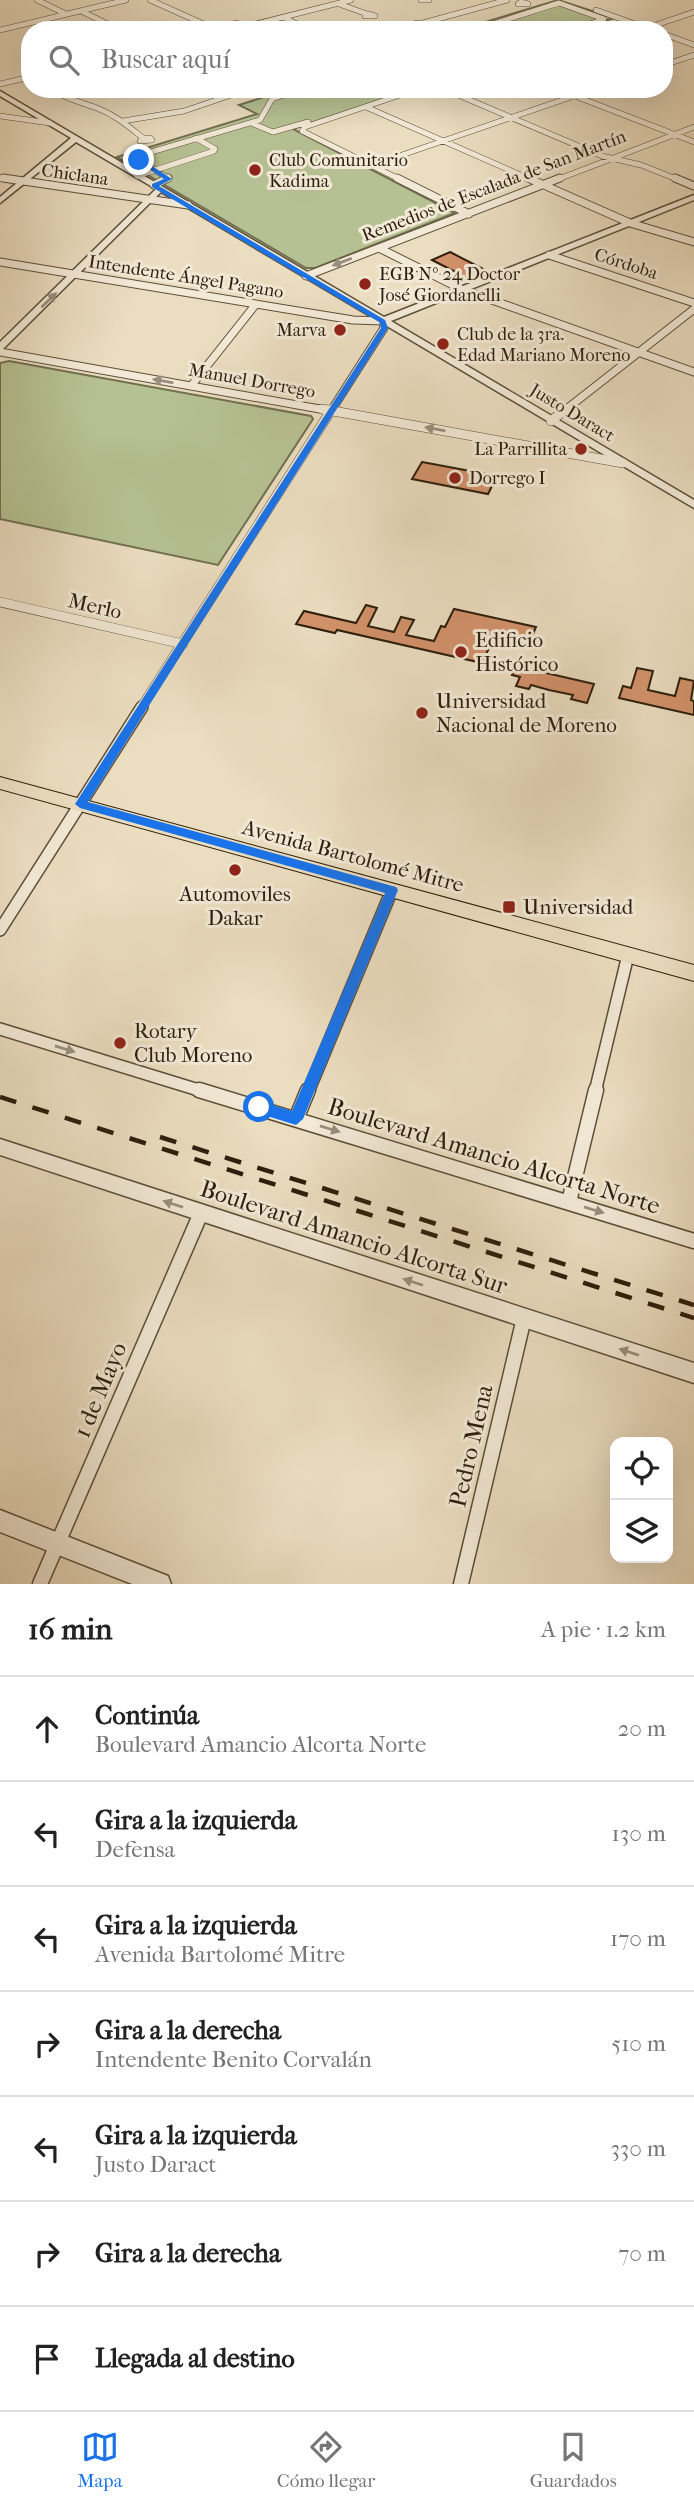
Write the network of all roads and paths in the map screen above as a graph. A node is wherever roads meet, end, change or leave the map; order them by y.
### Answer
1 (37, 0) edge
2 (126, 0) edge
3 (150, 0) edge
4 (328, 0) edge
5 (351, 0) edge
6 (421, 0) edge
7 (429, 0) edge
8 (507, 0) edge
9 (513, 0) edge
10 (567, 0) edge
11 (519, 2) dead end
12 (340, 4) junction
13 (81, 11) junction
14 (694, 12) edge
15 (66, 14) junction
16 (367, 15) dead end
17 (282, 18) junction
18 (34, 21) edge
19 (102, 21) edge
20 (196, 21) edge
21 (245, 21) edge
22 (270, 21) edge
23 (289, 21) edge
24 (429, 21) edge
25 (502, 21) edge
26 (598, 21) edge
27 (625, 21) edge
28 (669, 21) edge
29 (21, 24) edge
30 (2, 28) edge
31 (673, 37) edge
32 (694, 45) edge
33 (694, 55) edge
34 (673, 62) edge
35 (21, 79) edge
36 (0, 84) edge
37 (0, 93) edge
38 (64, 98) edge
39 (217, 98) edge
40 (275, 98) edge
41 (381, 98) edge
42 (392, 98) edge
43 (467, 98) edge
44 (568, 98) edge
45 (579, 98) edge
46 (366, 107) junction
47 (0, 116) edge
48 (511, 118) junction
49 (123, 121) junction
50 (50, 123) junction
51 (251, 123) junction
52 (694, 127) edge
53 (674, 134) junction
54 (143, 138) dead end
55 (196, 138) junction
56 (75, 139) junction
57 (444, 141) junction
58 (694, 142) edge
59 (611, 158) junction
60 (376, 167) junction
61 (156, 170) junction
62 (138, 176) junction
63 (0, 178) edge
64 (23, 181) junction
65 (543, 184) junction
66 (694, 186) edge
67 (157, 188) junction
68 (694, 197) edge
69 (150, 200) junction
70 (0, 201) edge
71 (188, 205) junction
72 (469, 214) junction
73 (630, 223) junction
74 (694, 242) edge
75 (379, 248) junction
76 (549, 255) junction
77 (0, 262) edge
78 (75, 274) junction
79 (306, 276) junction
80 (461, 289) junction
81 (694, 303) edge
82 (257, 304) junction
83 (694, 309) edge
84 (383, 321) junction
85 (0, 350) edge
86 (638, 353) junction
87 (694, 372) edge
88 (191, 386) junction
89 (332, 411) junction
90 (551, 421) junction
91 (623, 463) junction
92 (694, 505) edge
93 (0, 603) edge
94 (183, 644) junction
95 (0, 783) edge
96 (80, 804) junction
97 (392, 890) junction
98 (0, 930) edge
99 (628, 955) junction
100 (694, 973) edge
101 (0, 1029) edge
102 (296, 1119) junction
103 (0, 1147) edge
104 (569, 1202) junction
105 (201, 1213) junction
106 (694, 1241) edge
107 (524, 1318) junction
108 (694, 1373) edge
109 (0, 1521) edge
110 (58, 1544) junction
111 (40, 1584) edge
112 (160, 1584) edge
113 (461, 1584) edge

1 - 15 street
2 - 13 street
3 - 20 street
4 - 21 street
5 - 12 street
6 - 7 street
8 - 24 street
9 - 11 street
10 - 27 street
12 - 16 street
12 - 17 street
13 - 15 street
13 - 19 street
14 - 28 street
15 - 18 street
17 - 22 street
17 - 23 street
25 - 26 street
29 - 30 street
31 - 32 street
33 - 34 street
35 - 36 street
37 - 50 street, Justo Daract
38 - 49 street
39 - 49 street
40 - 51 street
41 - 51 street
42 - 46 street
43 - 48 street
44 - 48 street
45 - 53 street
46 - 57 street
46 - 60 street
47 - 50 street
48 - 57 street
48 - 59 street
49 - 54 street
50 - 56 street, Justo Daract
51 - 55 street
52 - 53 street, Remedios de Escalada de San Martín
53 - 58 street
53 - 59 street, Remedios de Escalada de San Martín
55 - 61 street
55 - 61 street
56 - 62 street, Justo Daract
56 - 64 street
57 - 60 street
57 - 65 street
59 - 65 street, Remedios de Escalada de San Martín
59 - 66 street
60 - 72 street
61 - 62 street
61 - 67 street
62 - 67 street, Justo Daract
63 - 64 street, Chiclana
64 - 69 street, Chiclana
64 - 70 street
65 - 72 street, Remedios de Escalada de San Martín
65 - 73 street
67 - 69 street
67 - 71 street, Justo Daract
68 - 73 street
69 - 71 street, Chiclana
69 - 78 street
71 - 79 street, Justo Daract
72 - 75 street, Remedios de Escalada de San Martín
73 - 74 street
73 - 76 street
75 -> 79 street, Remedios de Escalada de San Martín
75 - 80 street
76 - 80 street
76 - 81 street, Córdoba
77 - 78 street, Intendente Ángel Pagano
78 - 82 street, Intendente Ángel Pagano
85 -> 78 street
79 - 84 street, Justo Daract
80 - 84 street
80 - 86 street
82 - 84 street, Intendente Ángel Pagano
82 - 88 street
83 - 86 street
84 - 89 street
84 - 90 street, Justo Daract
88 -> 85 street, Manuel Dorrego
86 - 87 street
86 - 90 street
88 - 89 street, Manuel Dorrego
91 -> 89 street, Manuel Dorrego
89 - 94 street
90 - 91 street, Justo Daract
91 - 92 street, Justo Daract
93 - 94 street, Merlo
94 - 96 street
95 - 96 main road, Avenida Bartolomé Mitre
96 - 97 main road, Avenida Bartolomé Mitre
96 - 98 street
97 - 99 main road, Avenida Bartolomé Mitre
97 - 102 street
99 - 100 main road, Avenida Bartolomé Mitre
99 - 104 street
101 -> 102 street, Boulevard Amancio Alcorta Norte
102 -> 104 street, Boulevard Amancio Alcorta Norte
105 -> 103 street, Boulevard Amancio Alcorta Sur
104 -> 106 street, Boulevard Amancio Alcorta Norte
107 -> 105 street, Boulevard Amancio Alcorta Sur
105 - 110 street, 1 de Mayo
108 -> 107 street, Boulevard Amancio Alcorta Sur
107 - 113 street, Pedro Mena
109 - 110 street
110 - 111 street, 1 de Mayo
110 - 112 street

